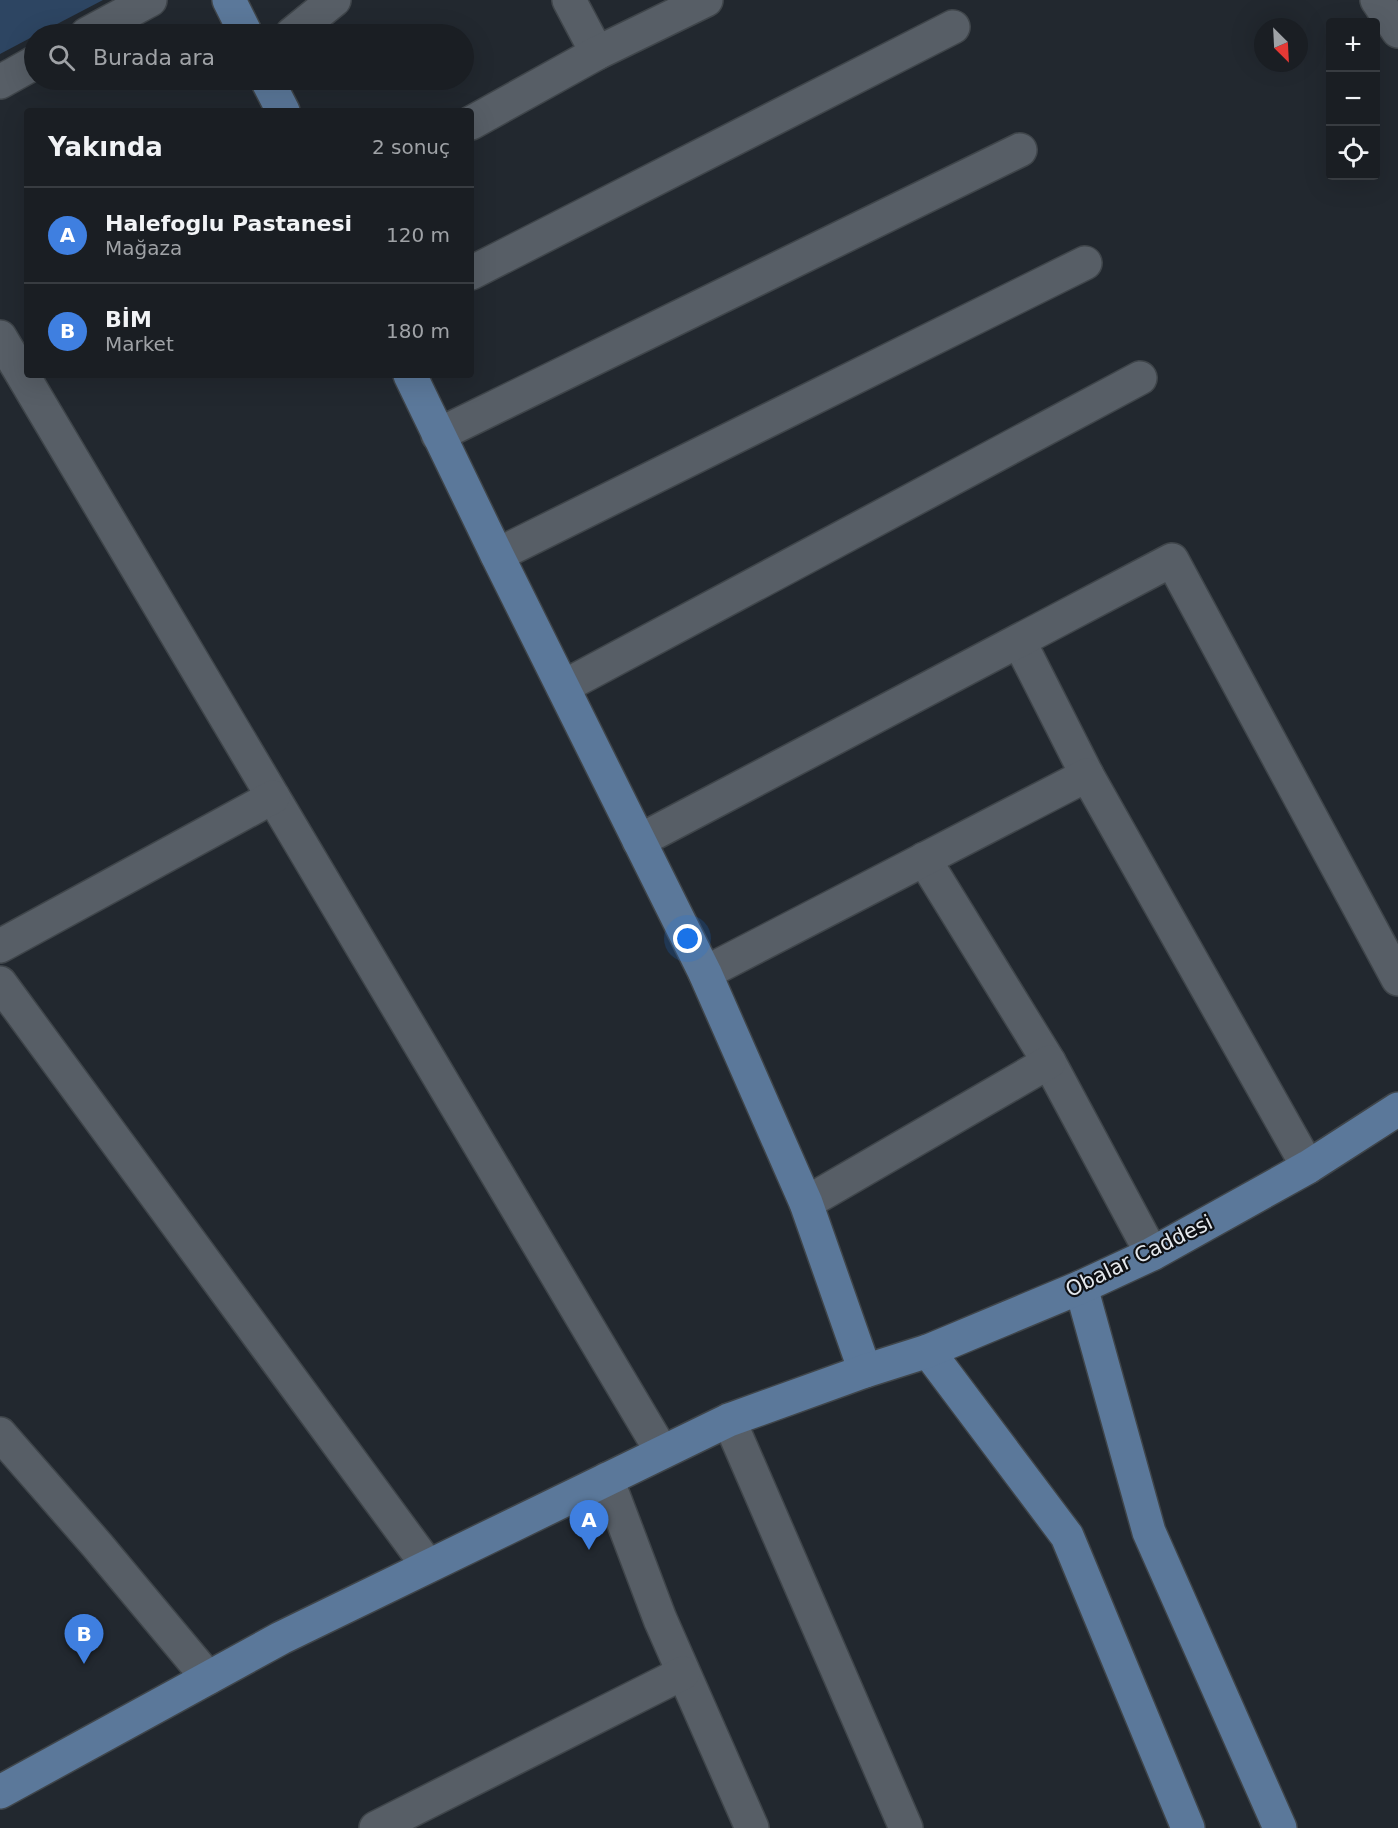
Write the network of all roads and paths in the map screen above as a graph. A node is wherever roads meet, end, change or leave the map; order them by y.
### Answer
1 (150, 0) edge
2 (229, 0) edge
3 (334, 0) edge
4 (569, 0) edge
5 (706, 0) edge
6 (1377, 0) edge
7 (106, 24) edge
8 (241, 24) edge
9 (304, 24) edge
10 (953, 27) dead end
11 (1398, 31) edge
12 (597, 53) junction
13 (24, 69) edge
14 (0, 82) edge
15 (272, 90) edge
16 (281, 108) edge
17 (474, 121) edge
18 (1020, 150) dead end
19 (1085, 263) dead end
20 (474, 271) edge
21 (0, 337) edge
22 (24, 378) edge
23 (24, 378) edge
24 (411, 378) edge
25 (1140, 378) dead end
26 (438, 435) junction
27 (497, 555) junction
28 (1019, 641) junction
29 (563, 687) junction
30 (1087, 775) junction
31 (273, 798) junction
32 (639, 841) junction
33 (924, 859) junction
34 (0, 946) edge
35 (705, 973) junction
36 (1398, 979) edge
37 (0, 983) edge
38 (1049, 1062) junction
39 (1398, 1109) edge
40 (1308, 1167) junction
41 (806, 1203) junction
42 (1152, 1254) junction
43 (1081, 1287) junction
44 (928, 1351) junction
45 (865, 1371) junction
46 (729, 1420) junction
47 (0, 1434) edge
48 (662, 1452) junction
49 (608, 1479) junction
50 (428, 1566) junction
51 (683, 1673) junction
52 (208, 1678) junction
53 (0, 1792) edge
54 (376, 1828) edge
55 (752, 1828) edge
56 (906, 1828) edge
57 (1188, 1828) edge
58 (1280, 1828) edge

1 - 7 street
2 - 8 main road
3 - 9 street
4 - 12 street
5 - 12 street
6 - 11 street
10 - 20 street
12 - 17 street
13 - 14 street
15 - 16 main road
18 - 26 street
19 - 27 street
21 - 23 street
22 - 31 street
24 - 26 main road
25 - 29 street
26 - 27 main road
27 - 29 main road
28 - 30 street
28 - 32 street
28 - 36 street
29 - 32 main road
30 - 33 street
30 - 40 street
31 - 34 street
31 - 48 street
32 - 35 main road
33 - 35 street
33 - 38 street
35 - 41 main road
37 - 50 street
38 - 41 street
38 - 42 street
39 - 40 main road, Obalar Caddesi
40 - 42 main road, Obalar Caddesi
41 - 45 main road
42 - 43 main road, Obalar Caddesi
43 - 44 main road, Obalar Caddesi
43 - 58 main road
44 - 45 main road, Obalar Caddesi
44 - 57 main road
45 - 46 main road, Obalar Caddesi
46 - 48 main road, Obalar Caddesi
46 - 56 street
47 - 52 street
48 - 49 main road, Obalar Caddesi
49 - 50 main road, Obalar Caddesi
49 - 51 street
50 - 52 main road, Obalar Caddesi
51 - 54 street
51 - 55 street
52 - 53 main road, Obalar Caddesi

